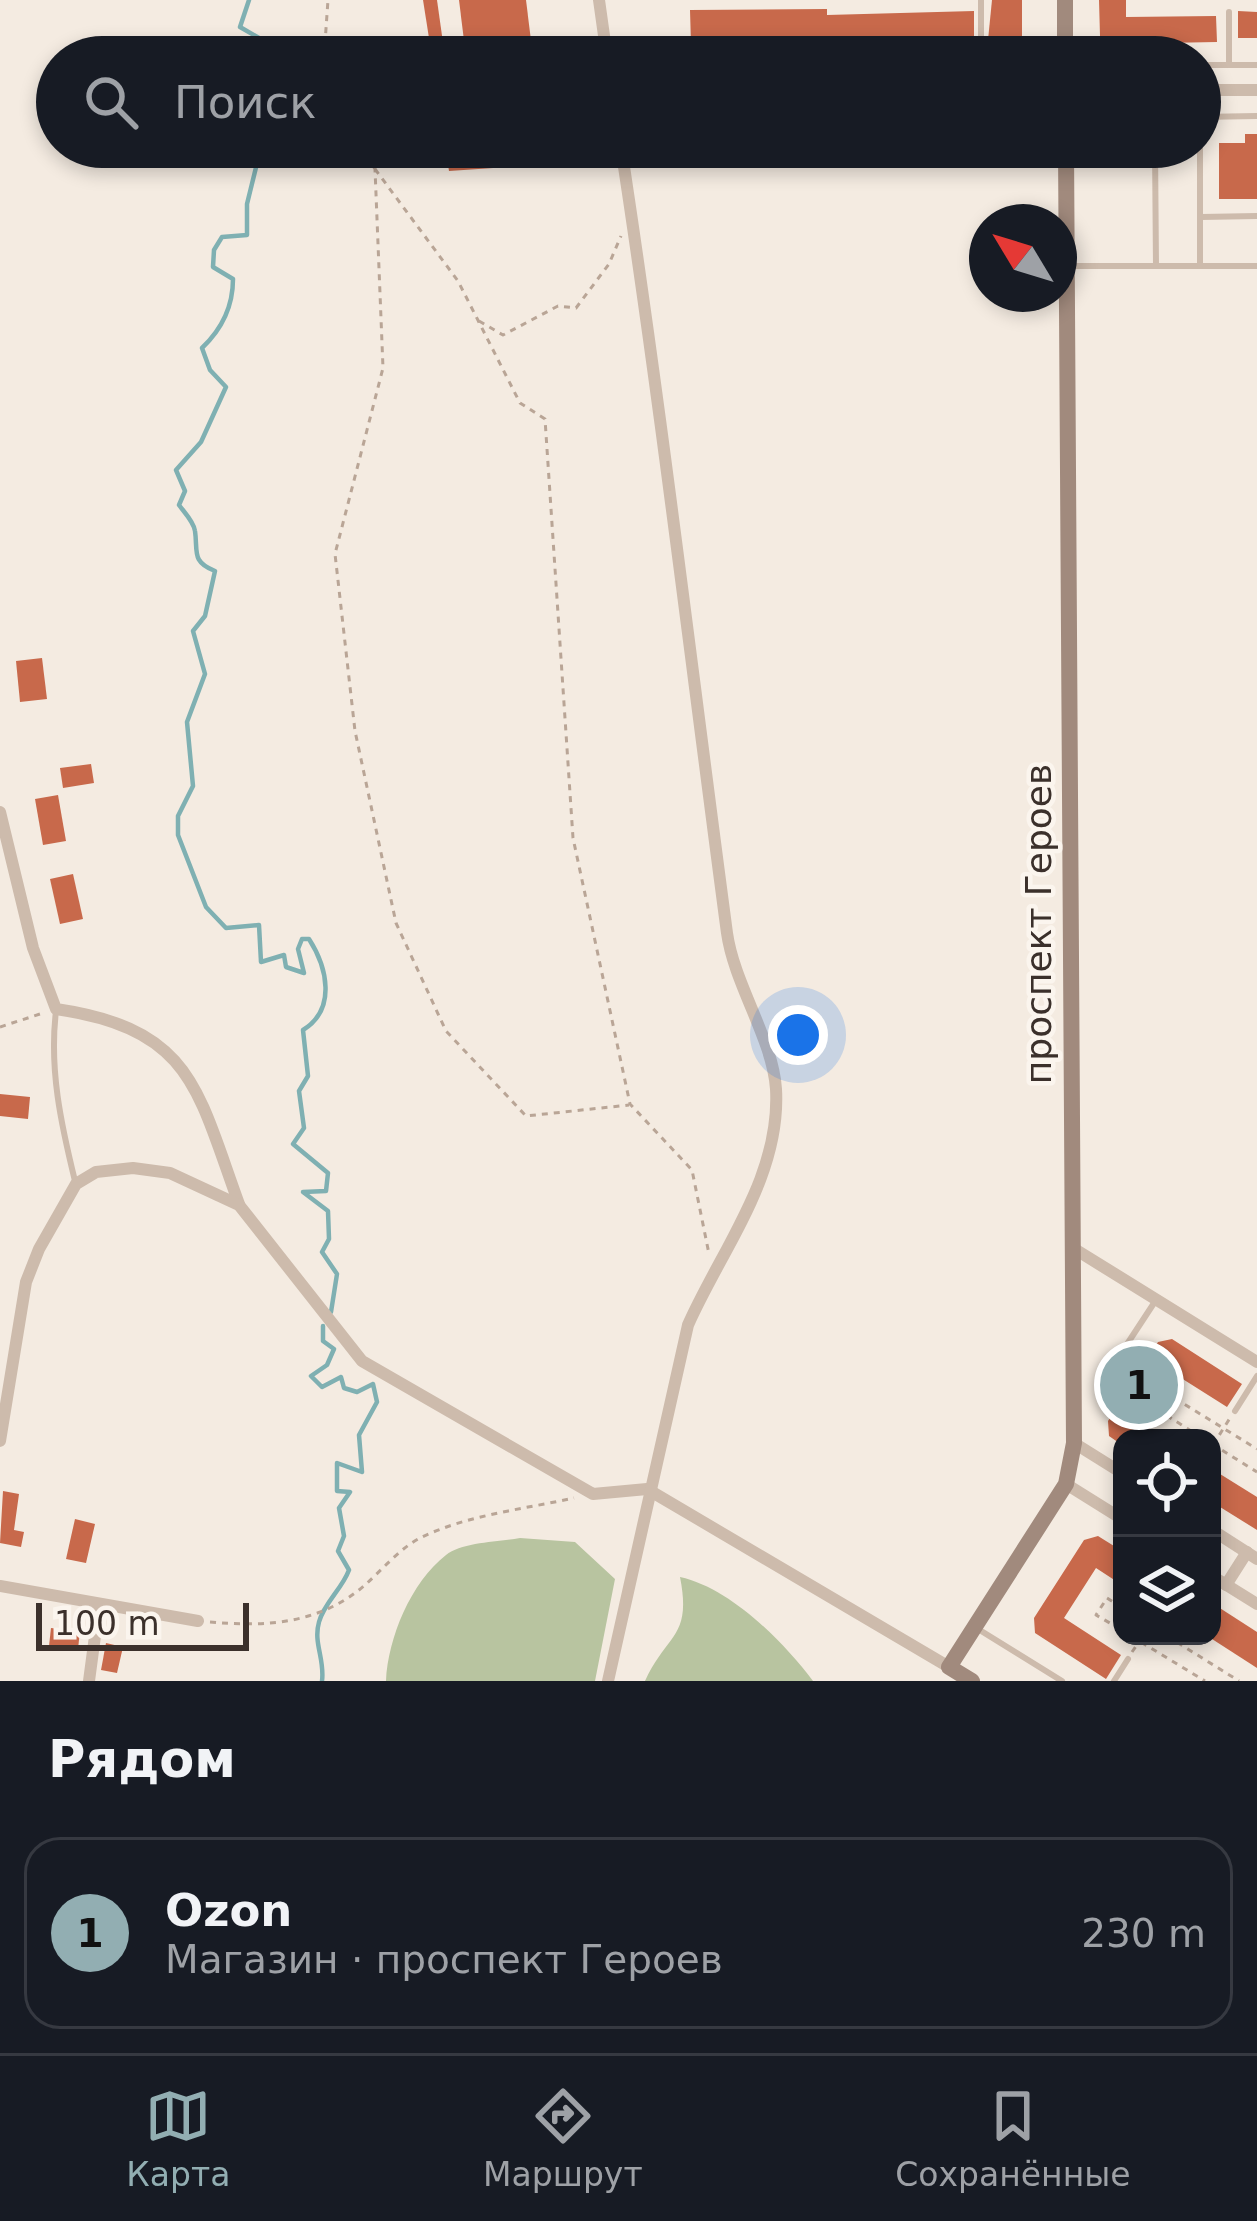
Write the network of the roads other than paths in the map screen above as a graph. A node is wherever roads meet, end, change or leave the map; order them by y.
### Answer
1 (599, 0) edge
2 (981, 0) edge
3 (1065, 0) edge
4 (1229, 12) dead end
5 (605, 36) edge
6 (981, 36) edge
7 (1065, 36) edge
8 (1221, 65) edge
9 (1229, 65) junction
10 (1257, 65) edge
11 (1221, 90) edge
12 (1257, 90) edge
13 (1257, 116) edge
14 (1221, 117) edge
15 (624, 168) edge
16 (1066, 168) edge
17 (1154, 168) edge
18 (1200, 168) edge
19 (1066, 204) edge
20 (1257, 216) edge
21 (1200, 217) junction
22 (1077, 266) edge
23 (1156, 266) junction
24 (1199, 266) junction
25 (1257, 266) edge
26 (1067, 312) edge
27 (0, 812) edge
28 (56, 1009) junction
29 (76, 1184) junction
30 (239, 1205) junction
31 (1072, 1248) junction
32 (1156, 1300) junction
33 (1257, 1362) edge
34 (1114, 1364) dead end
35 (1257, 1376) edge
36 (1235, 1411) road end
37 (0, 1441) edge
38 (1074, 1443) junction
39 (1113, 1467) edge
40 (1066, 1484) junction
41 (647, 1489) junction
42 (1113, 1513) edge
43 (1221, 1536) edge
44 (1252, 1555) edge
45 (1221, 1582) edge
46 (1226, 1585) junction
47 (0, 1586) edge
48 (1257, 1604) edge
49 (98, 1606) junction
50 (198, 1621) road end
51 (975, 1627) junction
52 (1128, 1659) road end
53 (950, 1667) junction
54 (89, 1681) edge
55 (608, 1681) edge
56 (972, 1681) edge
57 (1062, 1681) edge
58 (1114, 1681) edge

1 - 5 street
2 - 6 lane
3 - 7 street
4 - 9 lane
8 - 9 lane
9 - 10 lane
11 - 12 street
13 - 14 lane
15 - 41 street
16 - 19 street, проспект Героев
17 - 23 lane
18 - 21 lane
20 - 21 lane
21 - 24 lane
22 - 23 lane
23 - 24 lane
24 - 25 lane
26 - 31 street, проспект Героев
27 - 28 street
28 - 29 lane
28 - 30 street
29 - 30 street
29 - 37 street
30 - 41 street
31 - 32 street
31 - 38 street, проспект Героев
32 - 33 street
32 - 34 lane
35 - 36 lane
38 - 39 street
38 - 40 street, проспект Героев
40 - 42 street
40 - 51 street, проспект Героев
41 - 53 street
41 - 55 street
43 - 44 street
44 - 46 street
45 - 46 street
46 - 48 street
47 - 49 street
49 - 50 street
49 - 54 street
51 - 53 street, проспект Героев
51 - 57 lane
52 - 58 lane
53 - 56 street

